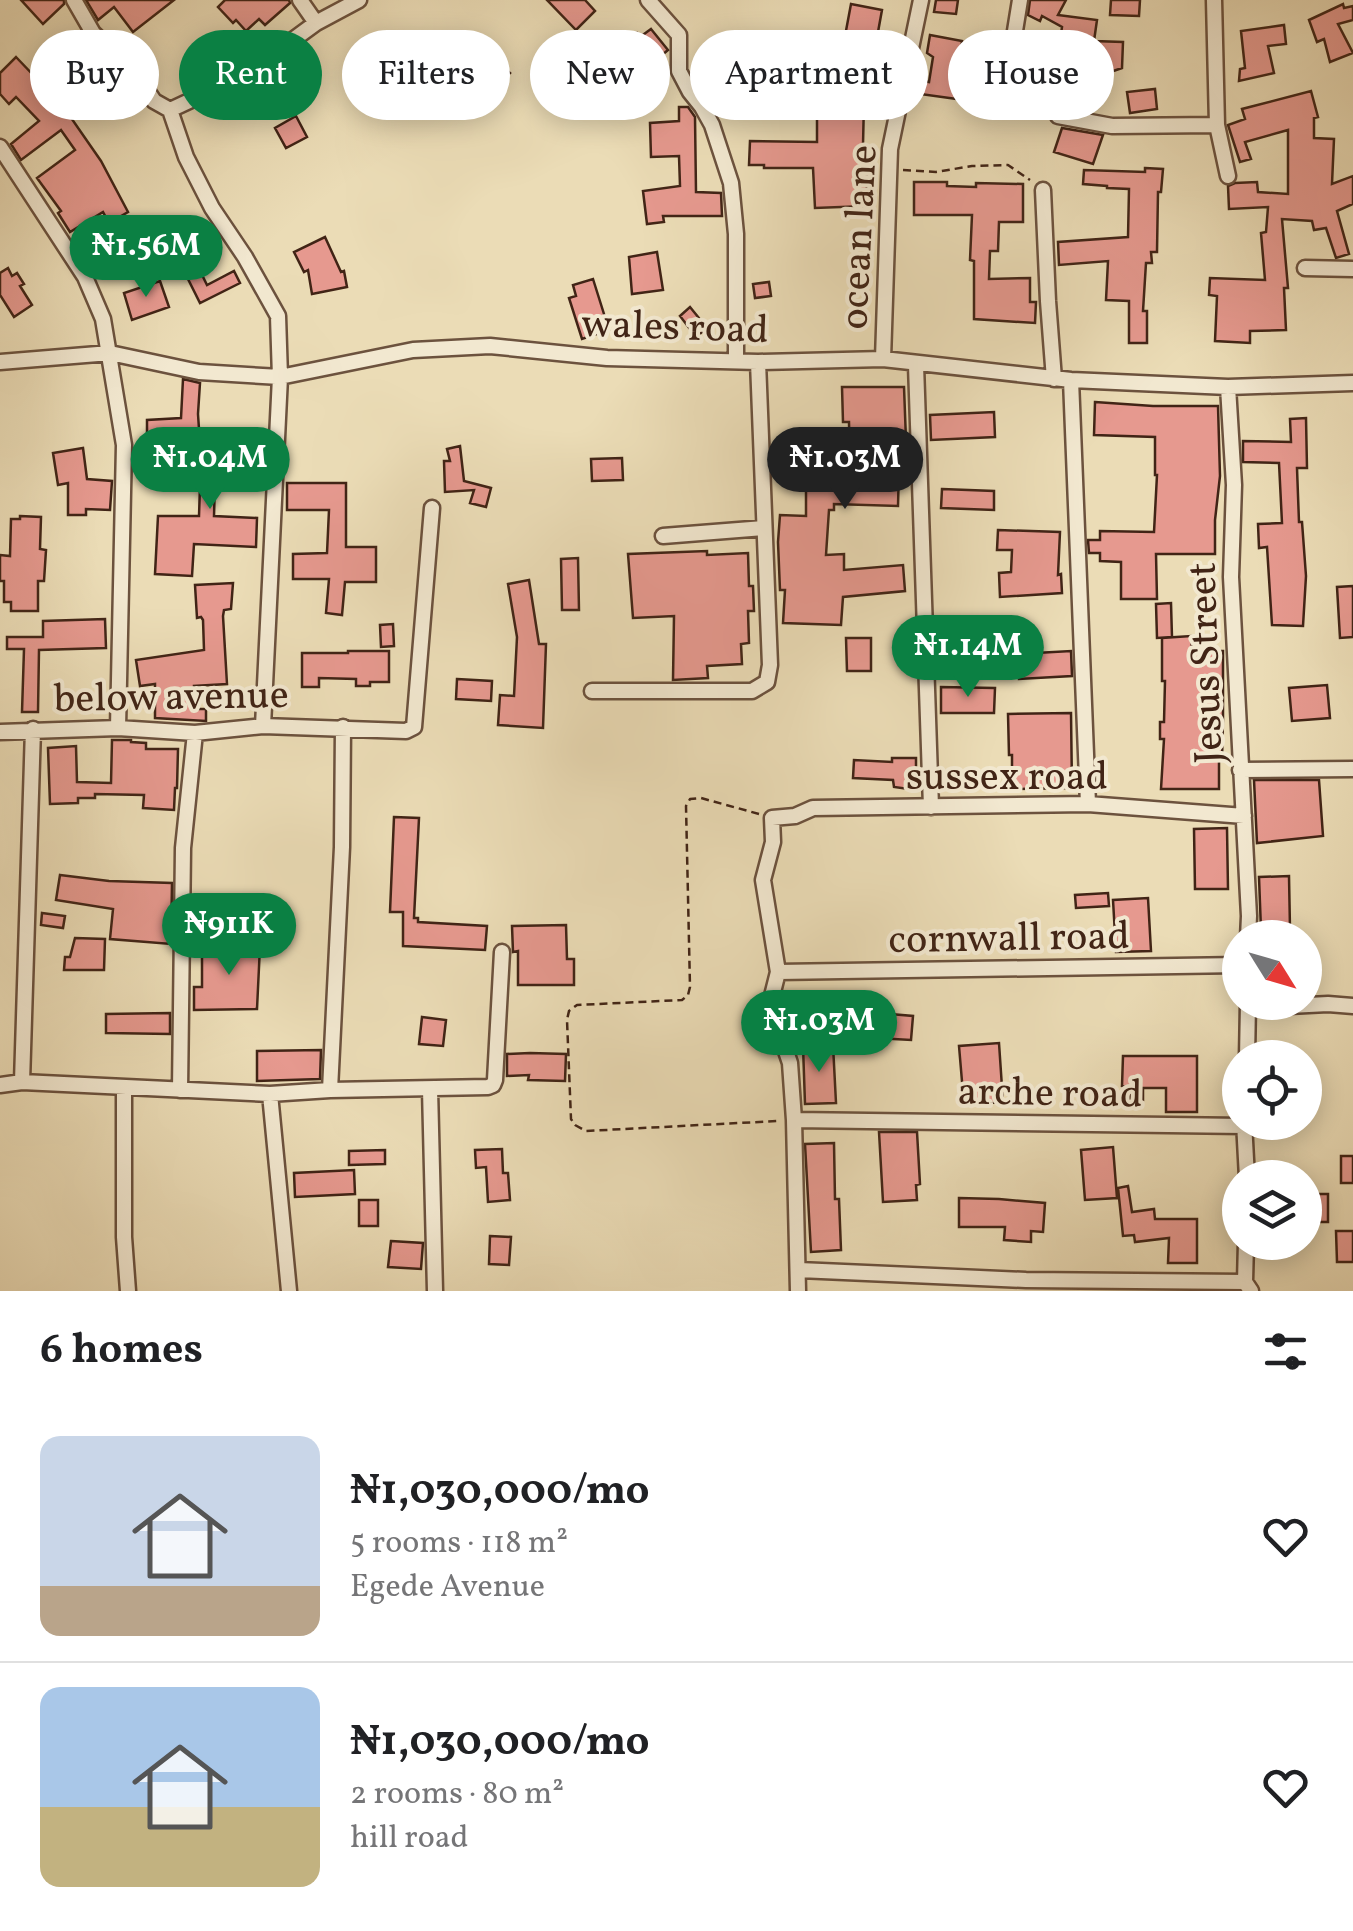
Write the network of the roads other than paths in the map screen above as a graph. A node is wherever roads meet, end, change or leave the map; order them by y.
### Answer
1 (74, 0) edge
2 (300, 0) edge
3 (359, 0) edge
4 (921, 0) edge
5 (1020, 0) edge
6 (1214, 0) edge
7 (652, 1) edge
8 (316, 23) junction
9 (1015, 30) edge
10 (170, 110) junction
11 (1080, 120) edge
12 (1217, 125) junction
13 (0, 147) edge
14 (1228, 176) dead end
15 (1043, 190) road end
16 (1305, 268) dead end
17 (1353, 269) edge
18 (110, 353) junction
19 (884, 360) junction
20 (0, 362) edge
21 (736, 362) junction
22 (758, 362) junction
23 (916, 364) junction
24 (280, 377) junction
25 (1054, 379) junction
26 (1071, 380) junction
27 (1353, 383) edge
28 (1228, 387) junction
29 (432, 508) dead end
30 (764, 528) junction
31 (663, 536) dead end
32 (592, 690) dead end
33 (263, 726) junction
34 (343, 727) junction
35 (118, 728) junction
36 (33, 729) junction
37 (0, 732) edge
38 (195, 733) junction
39 (1353, 769) edge
40 (1240, 770) junction
41 (1088, 804) junction
42 (931, 808) junction
43 (1244, 816) junction
44 (1247, 920) edge
45 (502, 952) dead end
46 (1222, 966) edge
47 (778, 972) junction
48 (1322, 1004) edge
49 (1353, 1006) edge
50 (22, 1082) junction
51 (0, 1085) edge
52 (124, 1087) junction
53 (430, 1088) junction
54 (180, 1090) junction
55 (330, 1090) junction
56 (270, 1094) junction
57 (794, 1120) junction
58 (1222, 1124) edge
59 (1247, 1260) edge
60 (798, 1270) junction
61 (1248, 1286) edge
62 (128, 1291) edge
63 (289, 1291) edge
64 (436, 1291) edge
65 (798, 1291) edge

1 - 10 street
2 - 8 street
3 - 8 street
4 - 19 street, ocean lane
5 - 9 street
6 - 12 street
7 - 21 street
8 - 10 street
10 - 24 street
11 - 12 street
12 - 14 street
13 - 18 street
15 - 25 street
16 - 17 street
18 - 20 street, wales road
18 - 24 street, wales road
18 - 35 street
19 - 22 street, wales road
19 - 23 street, wales road
21 - 22 street, wales road
21 - 24 street, wales road
22 - 30 street
23 - 25 street, wales road
23 - 42 street
24 - 33 street
25 - 26 street, wales road
26 - 28 street, wales road
26 - 41 street
27 - 28 street, wales road
28 - 40 street, Jesus Street
29 - 34 street, below avenue
30 - 31 street
30 - 32 street
33 - 34 street, below avenue
33 - 38 street, below avenue
34 - 55 street
35 - 36 street, below avenue
35 - 38 street, below avenue
36 - 37 street, below avenue
36 - 50 street
38 - 54 street
39 - 40 street
40 - 43 street, Jesus Street
41 - 42 street, sussex road
41 - 43 street, sussex road
42 - 47 street, sussex road
43 - 44 street, Jesus Street
45 - 53 street
46 - 47 street, cornwall road
47 - 57 street
48 - 49 street
50 - 51 street
50 - 52 street
52 - 54 street
52 - 62 street
53 - 55 street
53 - 64 street
54 - 56 street
55 - 56 street
56 - 63 street
57 - 58 street, arche road
57 - 60 street
59 - 61 street
60 - 61 street
60 - 65 street

